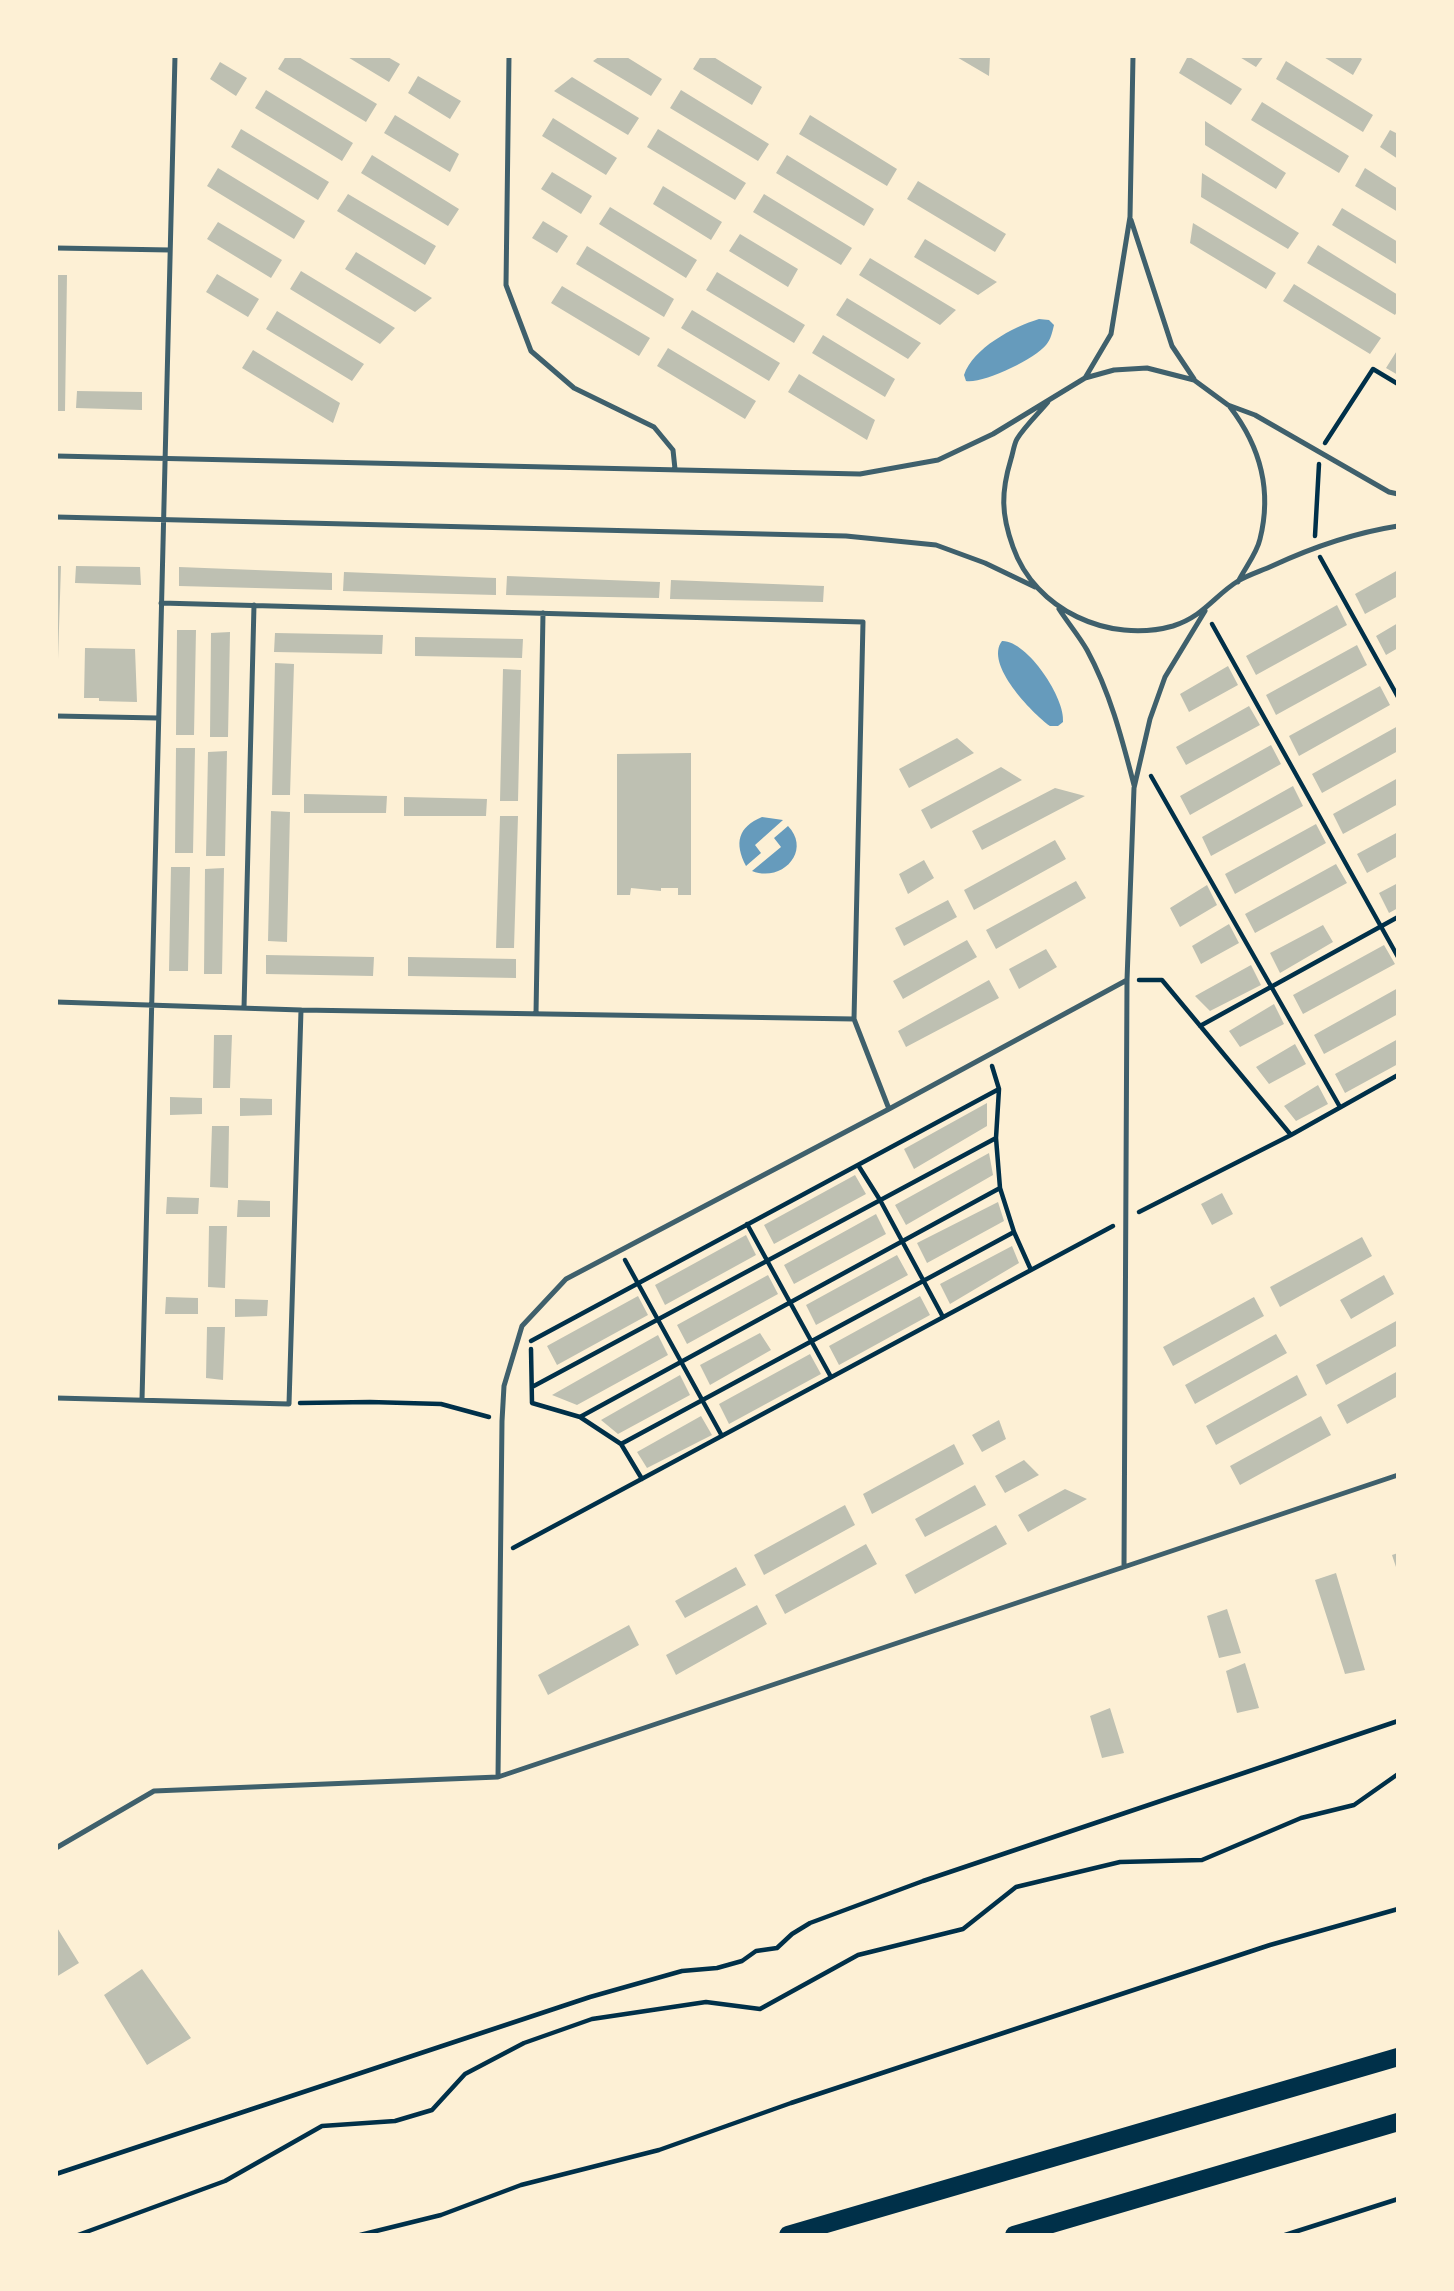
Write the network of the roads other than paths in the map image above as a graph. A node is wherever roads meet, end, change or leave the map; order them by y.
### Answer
1 (175, 56) edge
2 (509, 56) edge
3 (1133, 56) edge
4 (1130, 217) junction
5 (56, 248) edge
6 (170, 250) junction
7 (1085, 378) junction
8 (1194, 380) junction
9 (1051, 398) junction
10 (1228, 405) junction
11 (56, 456) edge
12 (165, 459) junction
13 (675, 469) junction
14 (1398, 494) edge
15 (56, 517) edge
16 (163, 520) junction
17 (1398, 526) edge
18 (1238, 582) junction
19 (1035, 587) junction
20 (161, 603) junction
21 (254, 605) junction
22 (1058, 607) junction
23 (1205, 611) junction
24 (543, 613) junction
25 (56, 716) edge
26 (159, 718) junction
27 (1134, 789) junction
28 (1127, 980) junction
29 (56, 1002) edge
30 (151, 1005) junction
31 (244, 1008) junction
32 (301, 1010) junction
33 (536, 1013) junction
34 (854, 1018) junction
35 (889, 1109) junction
36 (56, 1398) edge
37 (142, 1400) junction
38 (1398, 1475) edge
39 (1124, 1566) junction
40 (498, 1777) junction
41 (56, 1847) edge
42 (1398, 2057) edge
43 (1398, 2123) edge
44 (789, 2235) edge
45 (1014, 2235) edge

1 - 6 lane
2 - 13 lane
3 - 4 lane
4 - 7 lane
4 - 8 lane
5 - 6 lane
6 - 12 lane
7 - 8 lane
7 - 9 lane
8 - 10 lane
9 - 13 lane
9 - 19 lane
10 - 14 lane
10 - 18 lane
11 - 12 lane
12 - 13 lane
12 - 16 lane
15 - 16 lane
16 - 19 lane
16 - 20 lane
17 - 18 lane
18 - 23 lane
19 - 22 lane
20 - 21 lane
20 - 26 lane
21 - 24 lane
21 - 31 lane
22 - 23 lane
22 - 27 lane
23 - 27 lane
24 - 33 lane
24 - 34 lane
25 - 26 lane
26 - 30 lane
27 - 28 lane
28 - 35 lane
28 - 39 lane
29 - 30 lane
30 - 31 lane
30 - 37 lane
31 - 32 lane
32 - 33 lane
32 - 37 lane
33 - 34 lane
34 - 35 lane
35 - 40 lane
36 - 37 lane
38 - 39 lane
39 - 40 lane
40 - 41 lane
42 - 44 highway
43 - 45 highway

